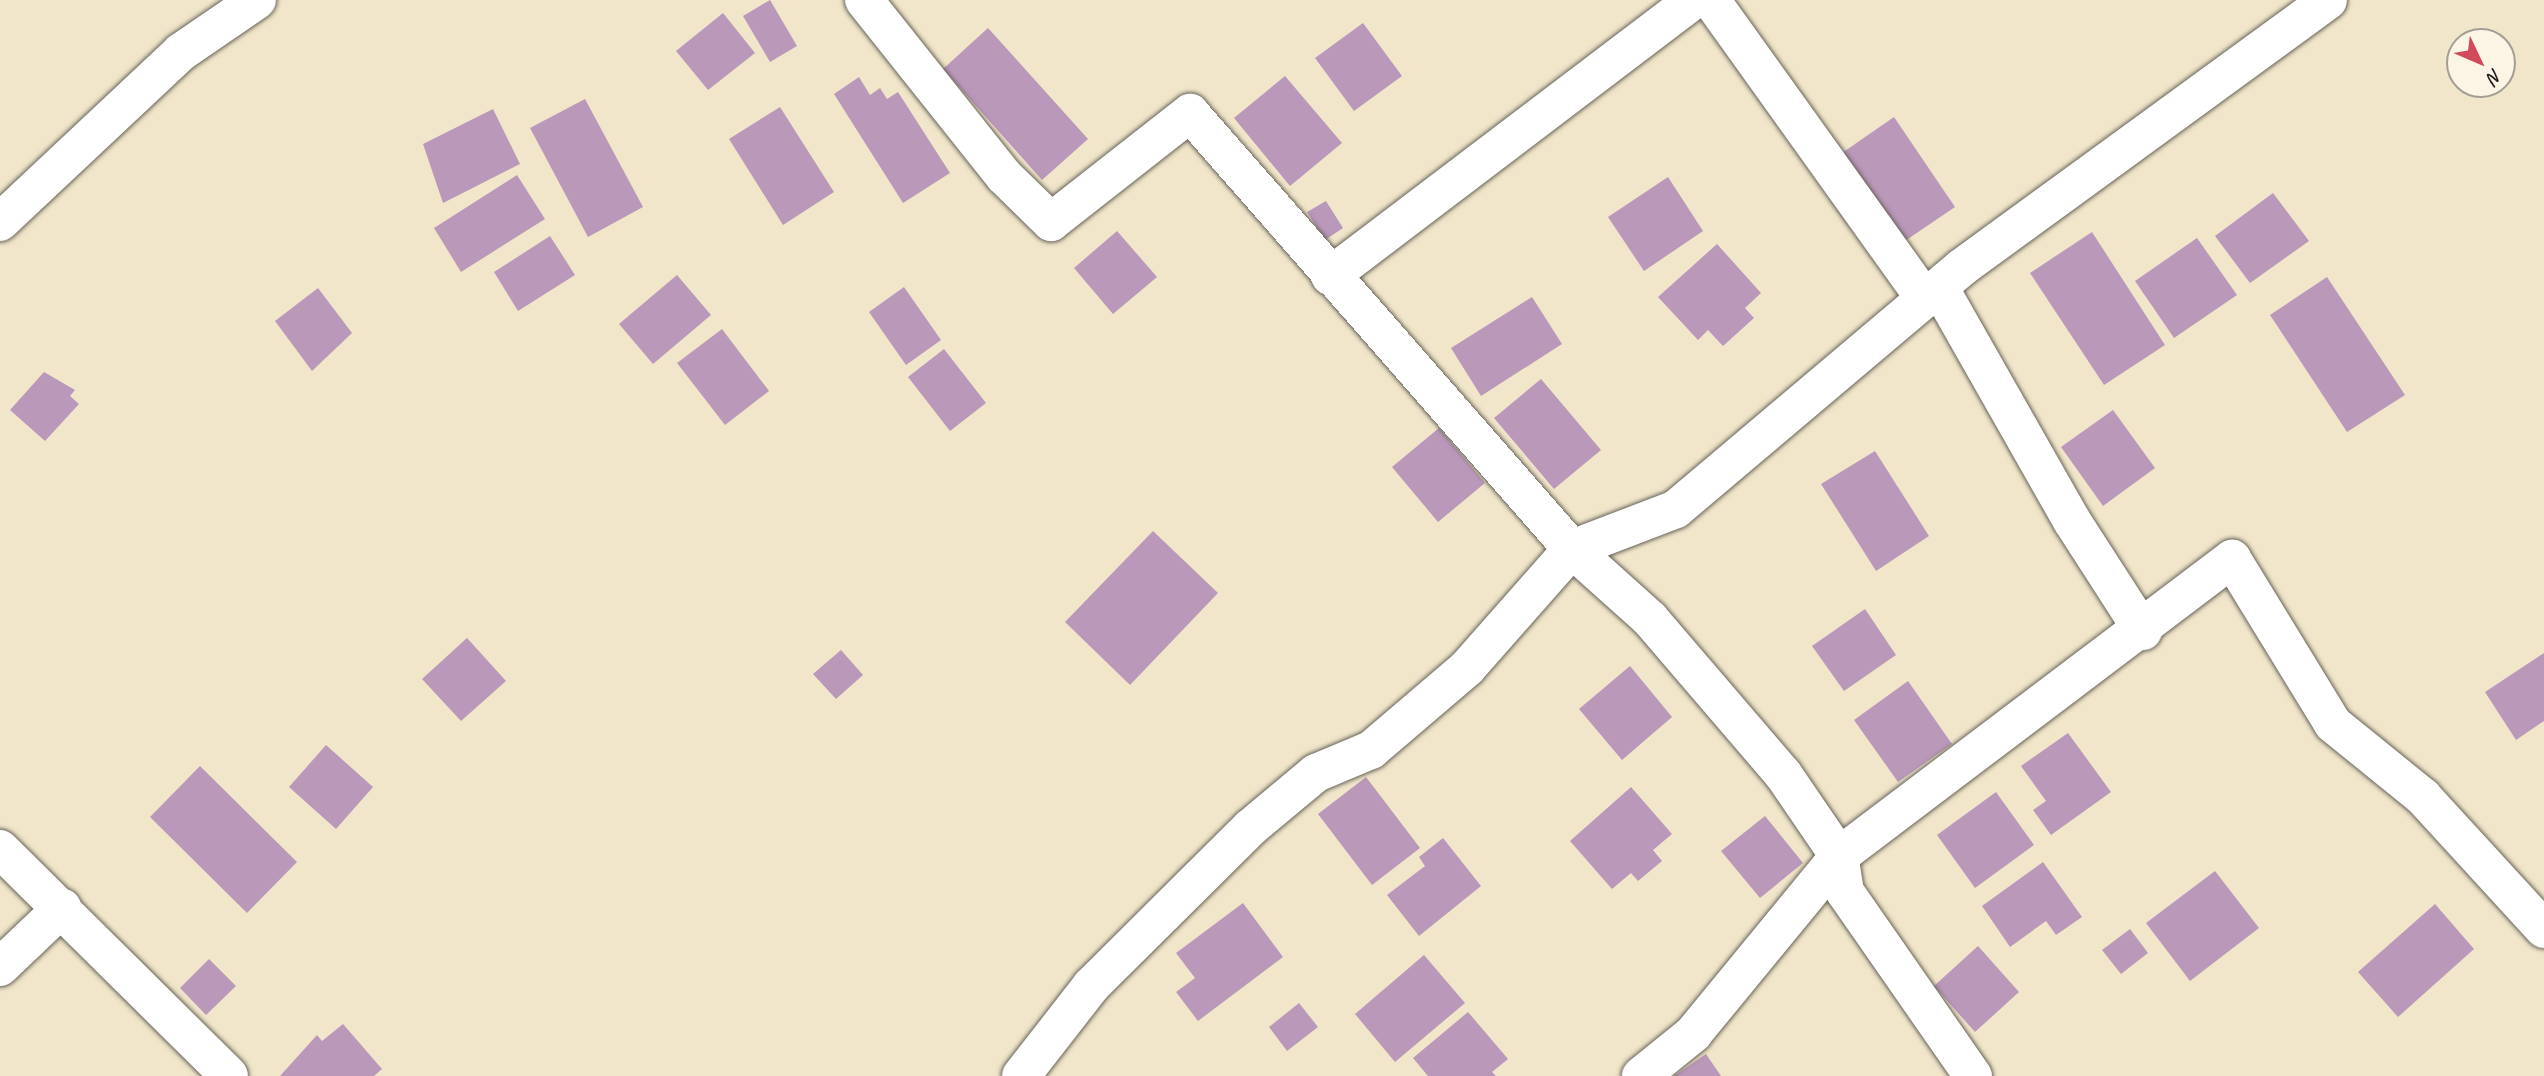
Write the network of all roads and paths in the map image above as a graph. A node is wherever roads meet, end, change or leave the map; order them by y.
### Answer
1 (257, 0) edge
2 (864, 0) edge
3 (1694, 0) edge
4 (1711, 0) edge
5 (2328, 0) edge
6 (0, 222) edge
7 (1330, 276) junction
8 (1932, 293) junction
9 (1572, 549) junction
10 (2143, 631) junction
11 (0, 849) edge
12 (1839, 856) junction
13 (62, 908) junction
14 (2544, 929) edge
15 (0, 967) edge
16 (1971, 1075) edge
17 (229, 1076) edge
18 (1021, 1076) edge
19 (1642, 1076) edge

1 - 6 street
2 - 7 street
3 - 7 street
4 - 8 street
5 - 8 street
7 - 9 street
8 - 9 street
8 - 10 street
9 - 12 street
9 - 18 street
10 - 12 street
10 - 14 street
11 - 13 street
12 - 16 street
12 - 19 street
13 - 15 street
13 - 17 street

